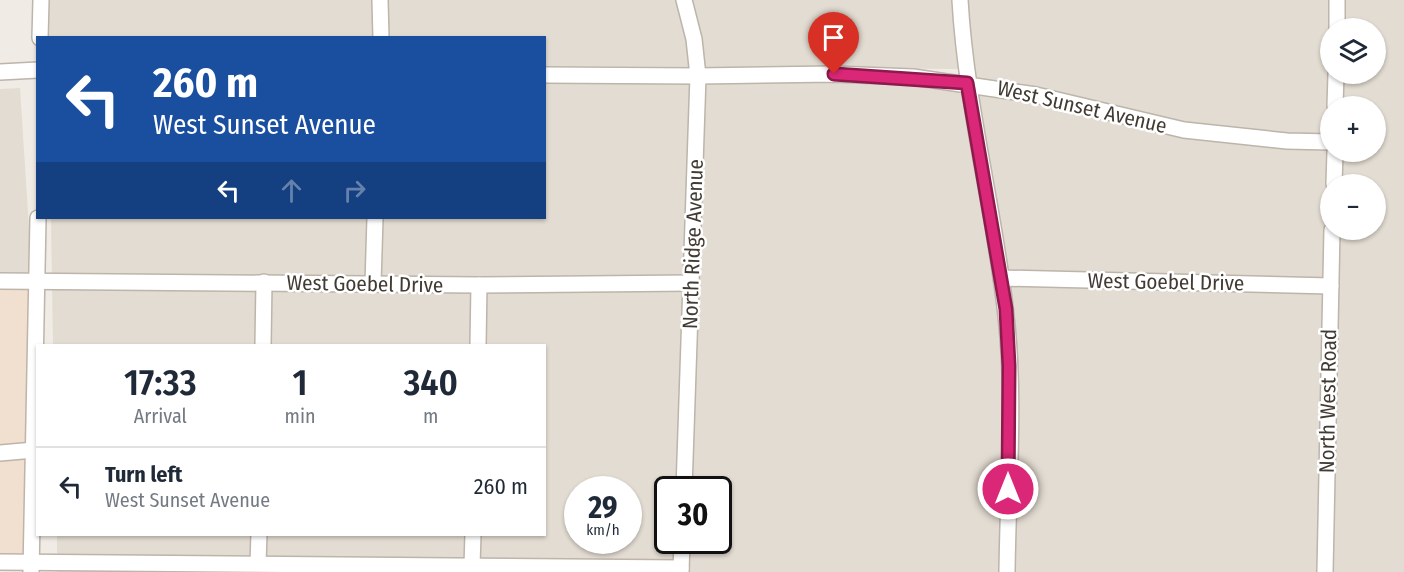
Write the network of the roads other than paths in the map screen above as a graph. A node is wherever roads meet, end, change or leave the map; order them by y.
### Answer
1 (41, 0) edge
2 (380, 0) edge
3 (684, 0) edge
4 (960, 0) edge
5 (1337, 0) edge
6 (1337, 18) edge
7 (40, 36) edge
8 (381, 36) edge
9 (36, 70) edge
10 (0, 72) edge
11 (546, 75) edge
12 (698, 76) junction
13 (967, 83) junction
14 (1320, 142) edge
15 (38, 219) edge
16 (375, 219) edge
17 (1332, 240) edge
18 (1001, 278) junction
19 (38, 280) junction
20 (0, 281) edge
21 (264, 282) junction
22 (692, 283) junction
23 (373, 284) junction
24 (479, 285) junction
25 (1330, 286) junction
26 (36, 344) edge
27 (263, 344) edge
28 (477, 344) edge
29 (36, 365) edge
30 (34, 450) junction
31 (0, 453) edge
32 (685, 476) edge
33 (259, 536) edge
34 (473, 536) edge
35 (682, 554) edge
36 (0, 562) edge
37 (258, 563) junction
38 (31, 566) edge
39 (472, 566) junction
40 (681, 570) edge
41 (1008, 572) edge
42 (1325, 572) edge

1 - 7 street
2 - 8 street
3 - 12 street, North Ridge Avenue
4 - 13 street
5 - 6 street
9 - 10 street
11 - 12 street, West Sunset Avenue
12 - 13 street, West Sunset Avenue
12 - 22 street, North Ridge Avenue
13 - 14 street, West Sunset Avenue
13 - 18 street
15 - 19 street
16 - 23 street
17 - 25 street, North West Road
18 - 25 street, West Goebel Drive
18 - 41 street
19 - 20 street, West Goebel Drive
19 - 21 street, West Goebel Drive
19 - 26 street
21 - 23 street, West Goebel Drive
21 - 27 street
22 - 24 street, West Goebel Drive
22 - 32 street, North Ridge Avenue
23 - 24 street, West Goebel Drive
24 - 28 street
25 - 42 street, North West Road
29 - 30 street
30 - 31 street
30 - 38 street
33 - 37 street
34 - 39 street
35 - 40 street
36 - 38 street
37 - 38 street
37 - 39 street
39 - 40 street

